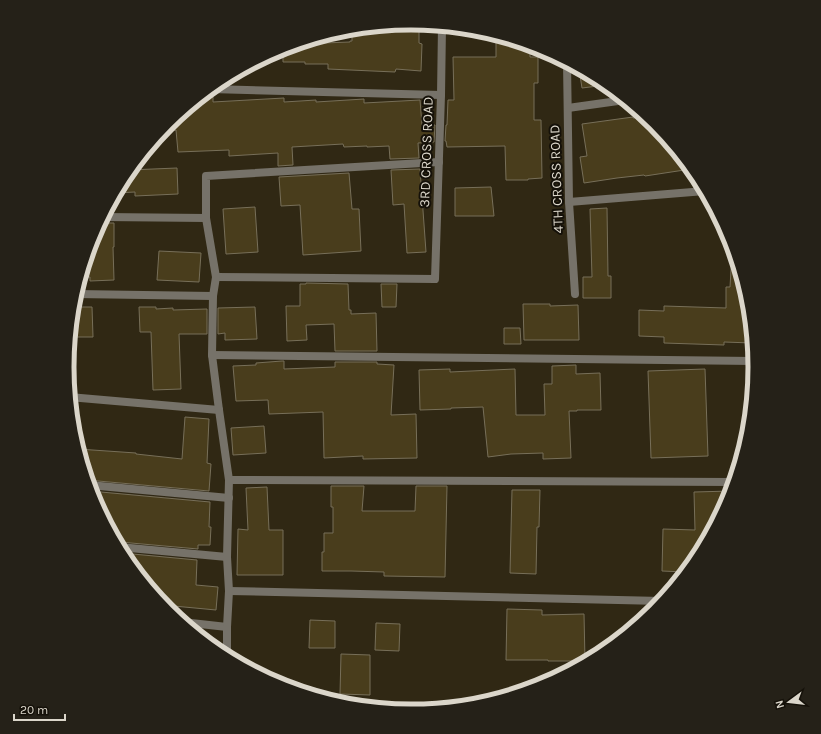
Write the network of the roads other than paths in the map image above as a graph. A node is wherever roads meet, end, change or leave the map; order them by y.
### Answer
1 (442, 32) edge
2 (567, 69) edge
3 (221, 88) edge
4 (441, 95) junction
5 (617, 101) edge
6 (568, 108) junction
7 (439, 162) junction
8 (698, 192) edge
9 (569, 202) junction
10 (109, 217) edge
11 (206, 218) junction
12 (216, 277) junction
13 (82, 294) edge
14 (575, 294) dead end
15 (213, 296) junction
16 (212, 355) junction
17 (748, 361) edge
18 (75, 397) edge
19 (219, 410) junction
20 (229, 480) junction
21 (727, 482) edge
22 (95, 486) edge
23 (229, 498) junction
24 (126, 548) edge
25 (227, 557) junction
26 (229, 591) junction
27 (653, 601) edge
28 (192, 623) edge
29 (227, 627) junction
30 (228, 650) edge

1 - 4 street, 3RD CROSS ROAD
2 - 6 street, 4TH CROSS ROAD
3 - 4 street
4 - 7 street, 3RD CROSS ROAD
5 - 6 street
6 - 9 street, 4TH CROSS ROAD
7 - 11 street
7 - 12 street, 3RD CROSS ROAD
8 - 9 street
9 - 14 street, 4TH CROSS ROAD
10 - 11 street
11 - 12 street
12 - 15 street
13 - 15 street
15 - 16 street
16 - 17 street
16 - 19 street
18 - 19 street
19 - 20 street
20 - 21 street
20 - 23 street
22 - 23 street
23 - 25 street
24 - 25 street
25 - 26 street
26 - 27 street
26 - 29 street
28 - 29 street
29 - 30 street

